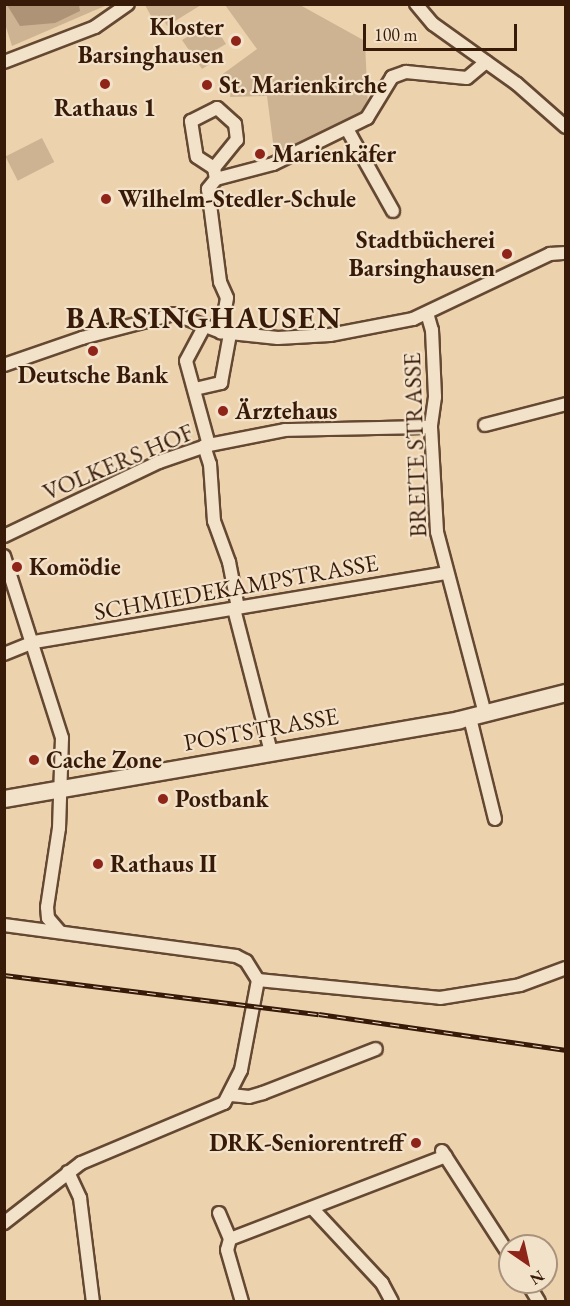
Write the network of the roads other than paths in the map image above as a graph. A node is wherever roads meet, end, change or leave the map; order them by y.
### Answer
1 (128, 4) edge
2 (416, 4) edge
3 (4, 62) edge
4 (486, 62) junction
5 (566, 127) edge
6 (346, 129) junction
7 (215, 173) junction
8 (393, 211) dead end
9 (566, 253) edge
10 (427, 313) junction
11 (204, 327) junction
12 (225, 333) junction
13 (4, 365) edge
14 (195, 388) junction
15 (566, 404) edge
16 (485, 425) dead end
17 (431, 427) junction
18 (207, 446) junction
19 (4, 536) edge
20 (4, 556) edge
21 (445, 573) junction
22 (236, 608) junction
23 (34, 642) junction
24 (4, 654) edge
25 (566, 693) edge
26 (477, 716) junction
27 (271, 752) junction
28 (61, 788) junction
29 (4, 799) edge
30 (495, 819) dead end
31 (4, 924) edge
32 (60, 932) junction
33 (566, 968) edge
34 (258, 980) junction
35 (376, 1049) dead end
36 (231, 1095) junction
37 (68, 1172) junction
38 (312, 1208) junction
39 (219, 1213) dead end
40 (4, 1223) edge
41 (498, 1237) edge
42 (230, 1239) junction
43 (93, 1302) edge
44 (242, 1302) edge
45 (392, 1302) edge

1 - 3 street
2 - 4 street
4 - 5 street
4 - 6 street
6 - 7 street
6 - 8 street
7 - 7 street
7 - 12 street
9 - 10 street
10 - 12 street
10 - 17 street, BREITE STRASSE
11 - 12 street
11 - 13 street
11 - 14 street
12 - 14 street
14 - 18 street
15 - 16 street
17 - 18 street, VOLKERS HOF
17 - 21 street, BREITE STRASSE
18 - 19 street, VOLKERS HOF
18 - 22 street
20 - 23 street
21 - 22 street, SCHMIEDEKAMPSTRASSE
21 - 26 street, BREITE STRASSE
22 - 23 street, SCHMIEDEKAMPSTRASSE
22 - 27 street
23 - 24 street, SCHMIEDEKAMPSTRASSE
23 - 28 street
25 - 26 main road, POSTSTRASSE
26 - 27 main road, POSTSTRASSE
26 - 30 street
27 - 28 main road, POSTSTRASSE
28 - 29 main road, POSTSTRASSE
28 - 32 street
31 - 32 street
32 - 34 street
33 - 34 street
34 - 36 street
35 - 36 street
36 - 37 street
37 - 40 street
37 - 43 street
38 - 41 street
38 - 42 street
38 - 45 street
39 - 42 street
42 - 44 street

